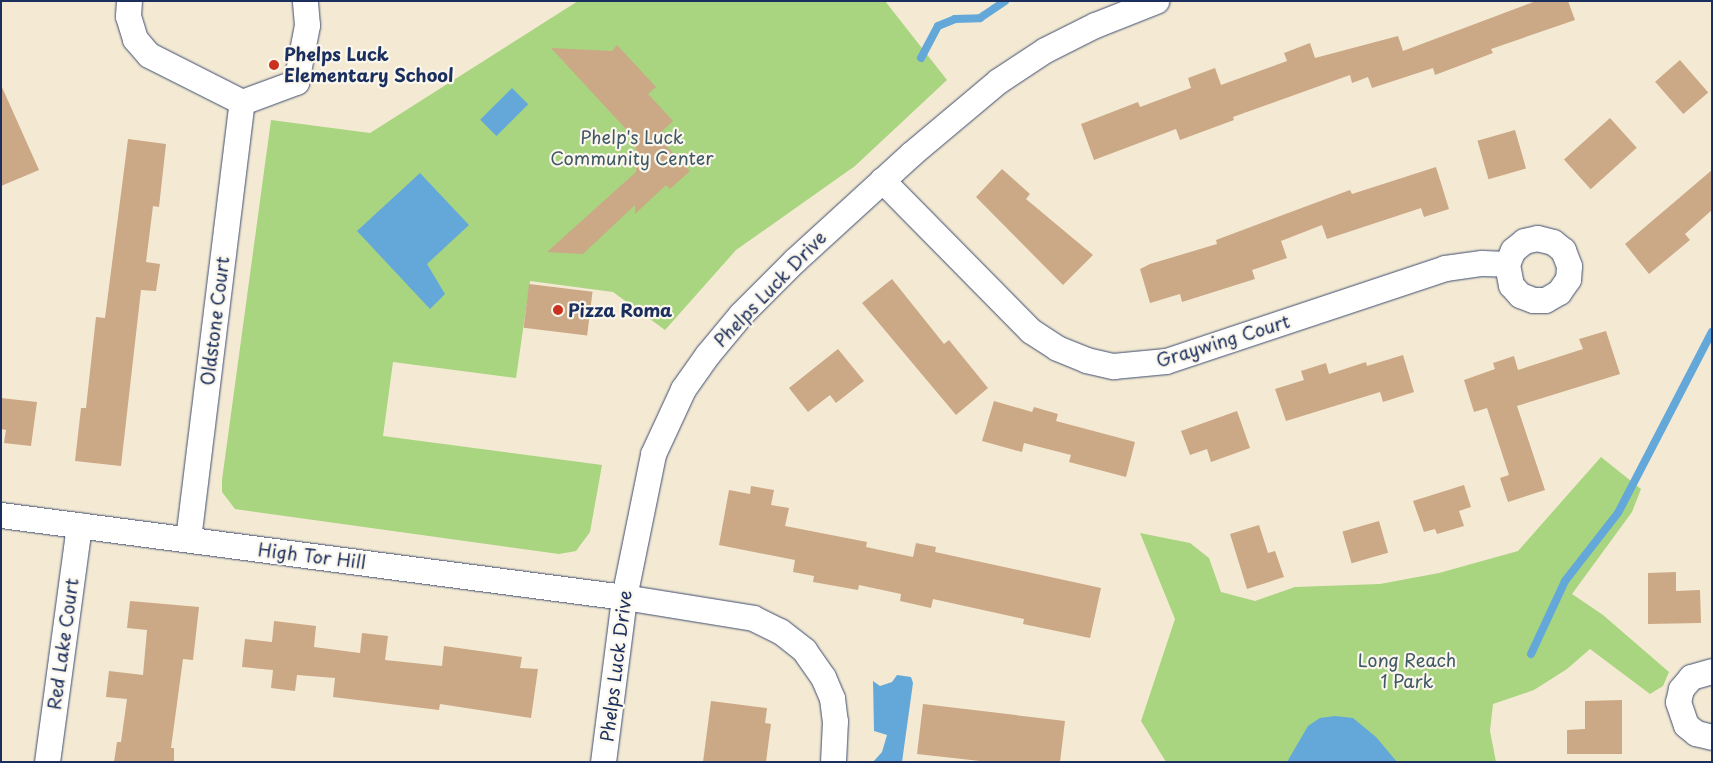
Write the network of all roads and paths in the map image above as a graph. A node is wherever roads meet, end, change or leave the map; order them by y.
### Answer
1 (129, 1) edge
2 (305, 1) edge
3 (1156, 1) edge
4 (242, 102) junction
5 (882, 180) junction
6 (1507, 264) dead end
7 (1, 514) edge
8 (79, 525) junction
9 (188, 540) junction
10 (624, 597) junction
11 (1712, 671) edge
12 (1712, 737) edge
13 (47, 762) edge
14 (603, 762) edge
15 (833, 762) edge

1 - 4 street
2 - 4 street
3 - 5 street, Phelps Luck Drive
4 - 9 street, Oldstone Court
5 - 6 street, Graywing Court
5 - 10 street, Phelps Luck Drive
7 - 8 street, High Tor Hill
8 - 9 street, High Tor Hill
8 - 13 street, Red Lake Court
9 - 10 street, High Tor Hill
10 - 14 street, Phelps Luck Drive
10 - 15 street, High Tor Hill
11 - 12 street

